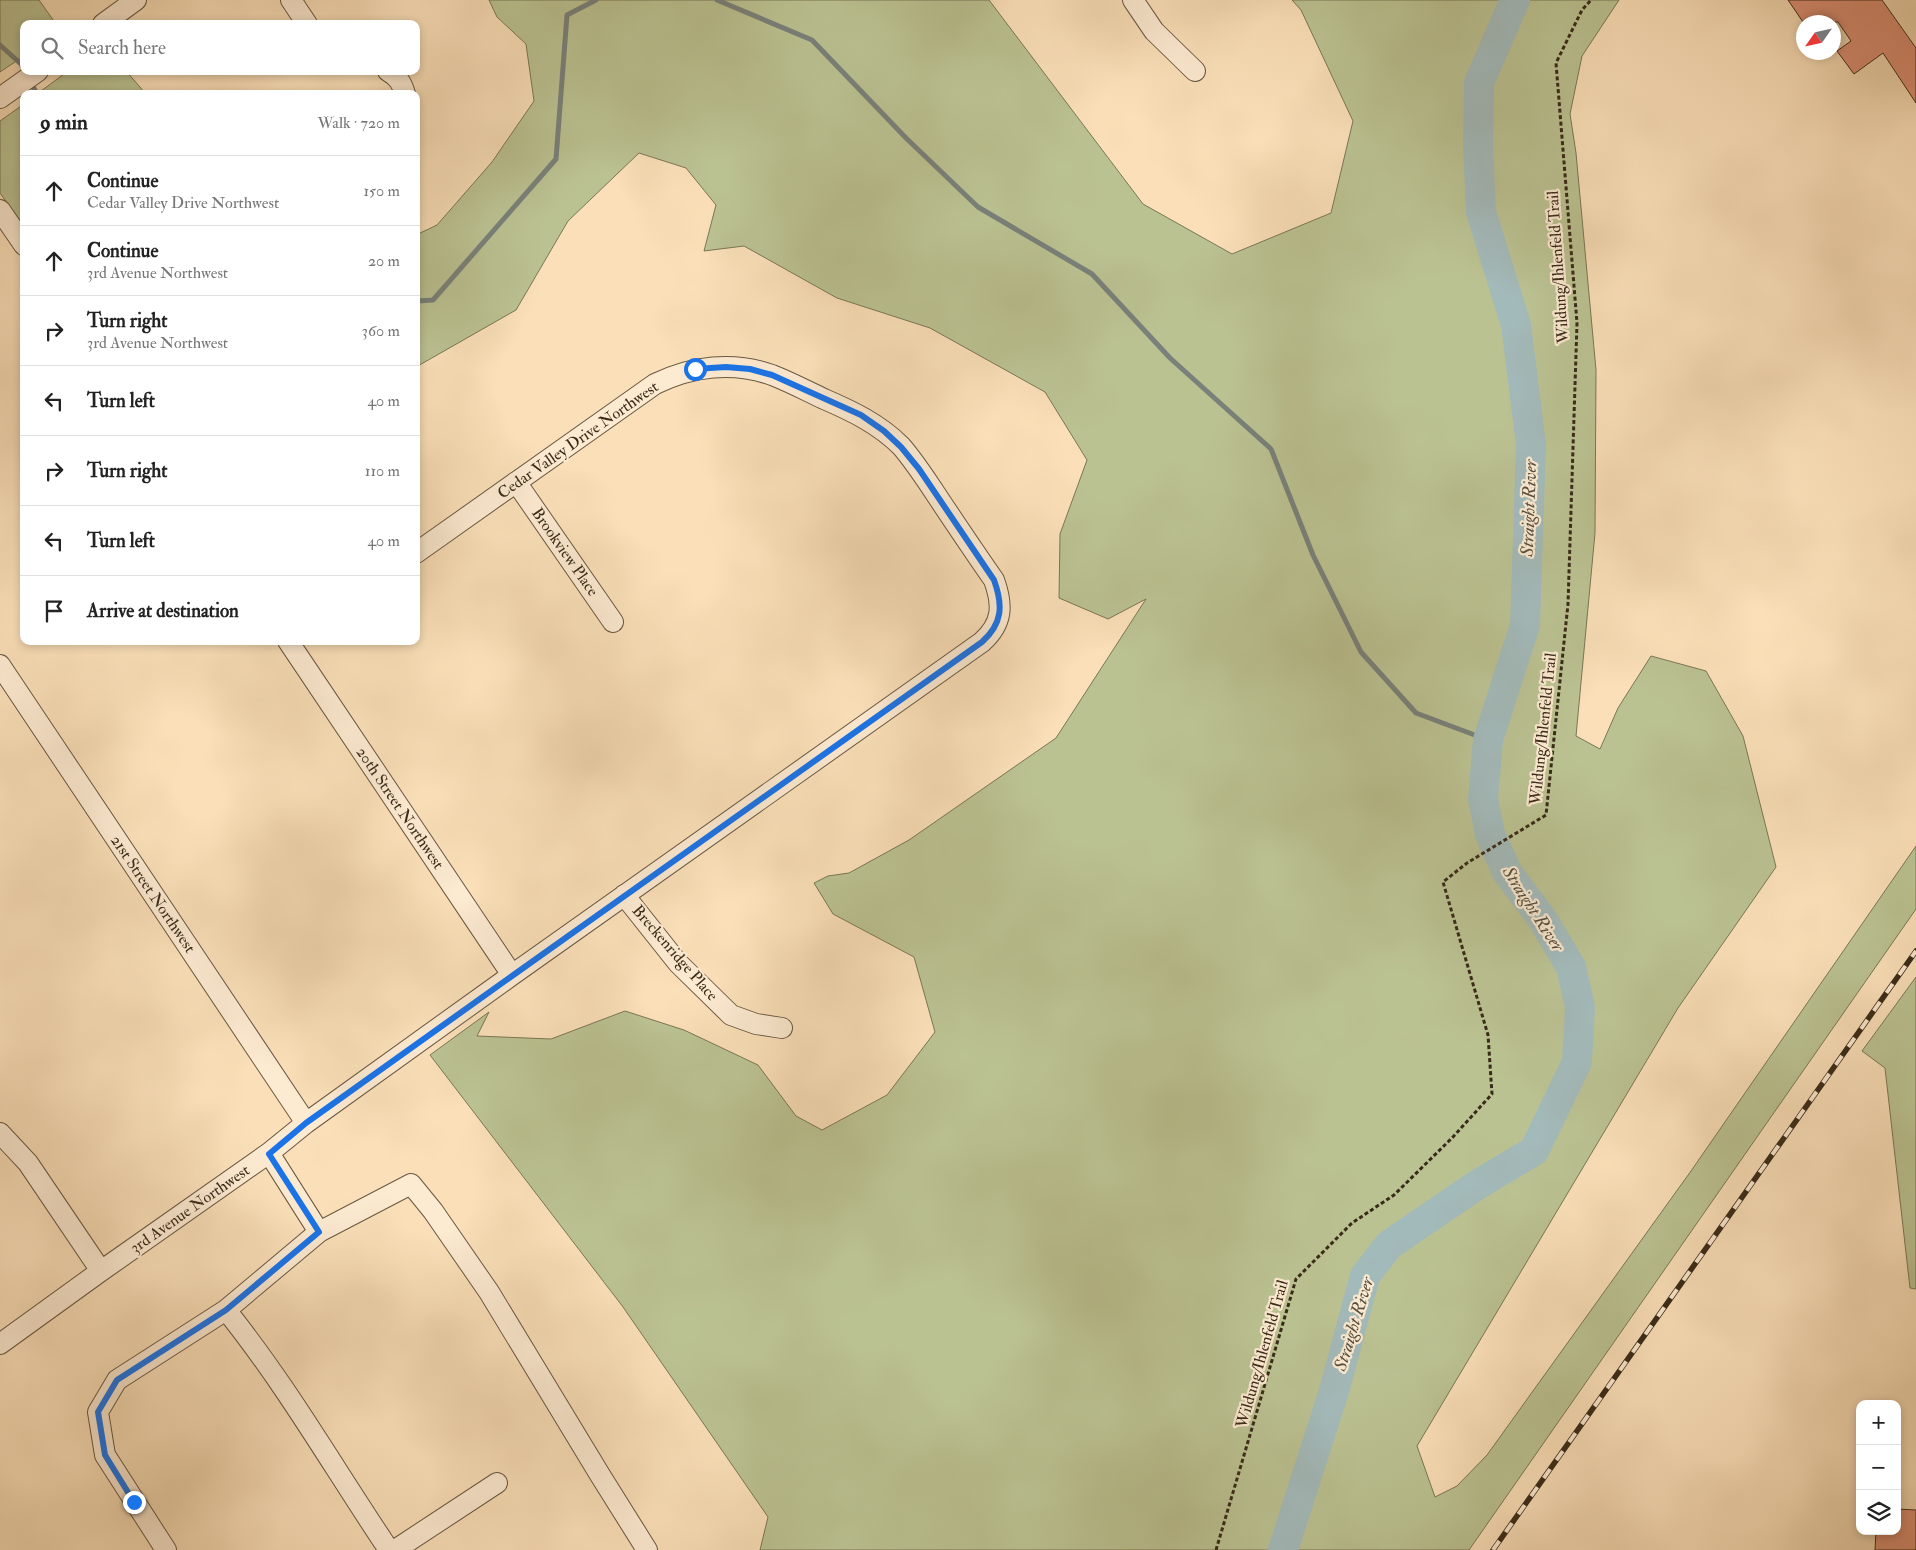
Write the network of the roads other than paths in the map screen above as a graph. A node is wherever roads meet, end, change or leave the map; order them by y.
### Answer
1 (136, 0) edge
2 (291, 0) edge
3 (1134, 0) edge
4 (108, 20) edge
5 (304, 20) edge
6 (1195, 71) dead end
7 (32, 75) edge
8 (395, 75) edge
9 (405, 90) edge
10 (0, 98) edge
11 (0, 210) edge
12 (20, 239) edge
13 (516, 482) junction
14 (420, 550) edge
15 (994, 580) joint
16 (613, 622) dead end
17 (292, 645) edge
18 (0, 665) edge
19 (624, 896) junction
20 (512, 976) junction
21 (782, 1028) dead end
22 (306, 1123) junction
23 (0, 1133) edge
24 (269, 1154) junction
25 (319, 1232) junction
26 (101, 1271) junction
27 (226, 1310) junction
28 (0, 1344) edge
29 (497, 1483) dead end
30 (166, 1550) edge
31 (389, 1550) edge
32 (395, 1550) edge
33 (648, 1550) edge

1 - 4 street
2 - 5 street
3 - 6 street
7 - 10 street
8 - 9 street
11 - 12 street
13 - 14 street, Cedar Valley Drive Northwest
13 - 15 street, Cedar Valley Drive Northwest
13 - 16 street, Brookview Place
15 - 19 street, 3rd Avenue Northwest
17 - 20 street, 20th Street Northwest
18 - 22 street, 21st Street Northwest
19 - 20 street, 3rd Avenue Northwest
19 - 21 street, Breckenridge Place
20 - 22 street, 3rd Avenue Northwest
22 - 24 street, 3rd Avenue Northwest
23 - 26 street
24 - 25 street
24 - 26 street, 3rd Avenue Northwest
25 - 27 street
25 - 33 street
26 - 28 street, 3rd Avenue Northwest
27 - 30 street
27 - 31 street
29 - 32 street

